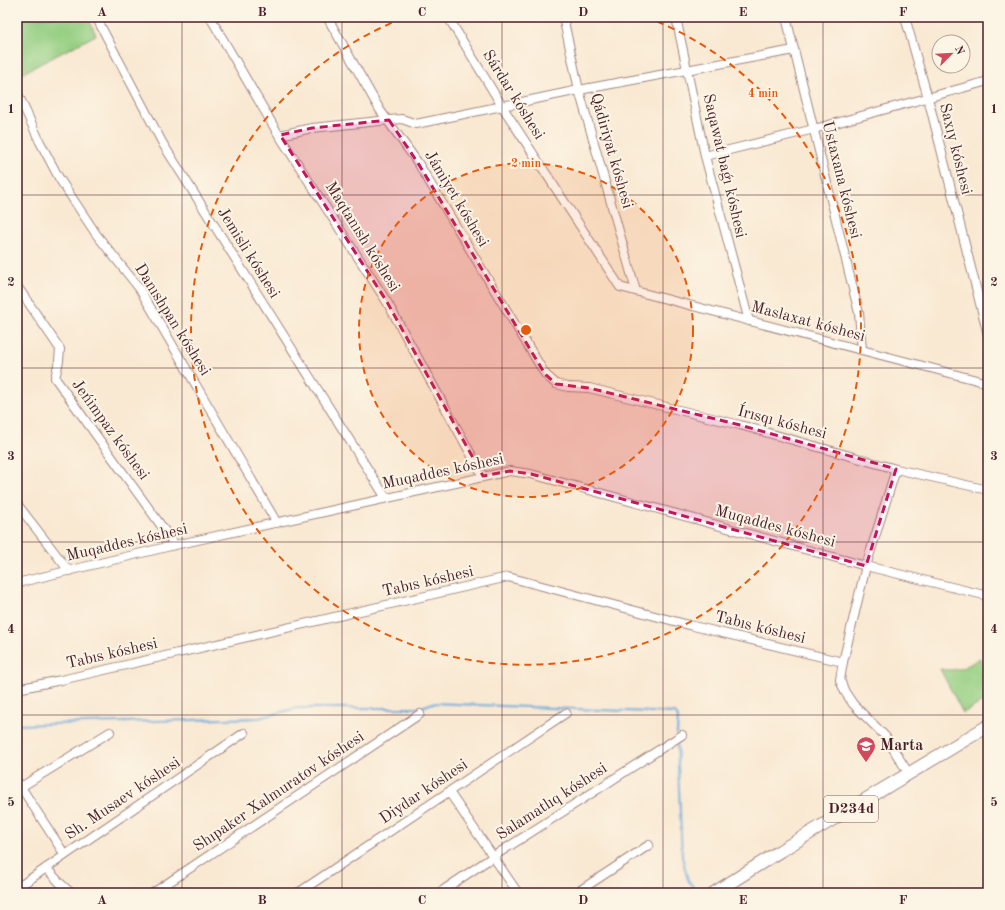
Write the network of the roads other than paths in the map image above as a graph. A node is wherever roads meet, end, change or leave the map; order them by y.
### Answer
1 (96, 17) edge
2 (210, 17) edge
3 (327, 17) edge
4 (448, 17) edge
5 (563, 17) edge
6 (676, 17) edge
7 (786, 17) edge
8 (906, 17) edge
9 (794, 50) junction
10 (688, 69) junction
11 (988, 81) edge
12 (579, 90) junction
13 (17, 92) edge
14 (928, 98) junction
15 (502, 106) junction
16 (388, 120) junction
17 (814, 129) junction
18 (280, 135) junction
19 (705, 156) junction
20 (17, 286) edge
21 (620, 287) joint
22 (636, 291) junction
23 (749, 320) junction
24 (988, 335) edge
25 (862, 350) junction
26 (988, 383) edge
27 (568, 387) joint
28 (896, 469) junction
29 (483, 476) junction
30 (988, 490) edge
31 (386, 498) junction
32 (17, 504) edge
33 (277, 523) junction
34 (175, 545) junction
35 (866, 566) junction
36 (69, 571) junction
37 (17, 583) edge
38 (988, 596) edge
39 (843, 662) junction
40 (17, 687) edge
41 (566, 713) dead end
42 (420, 714) dead end
43 (988, 726) edge
44 (110, 732) dead end
45 (244, 733) dead end
46 (682, 735) dead end
47 (909, 774) junction
48 (19, 784) edge
49 (449, 792) junction
50 (649, 844) dead end
51 (65, 855) junction
52 (494, 856) junction
53 (46, 868) junction
54 (17, 888) edge
55 (71, 893) edge
56 (152, 893) edge
57 (298, 893) edge
58 (439, 893) edge
59 (518, 893) edge
60 (576, 893) edge
61 (714, 893) edge

1 - 31 street, Jemisli kóshesi
2 - 18 street, Maqtanısh kóshesi
3 - 16 street, Jámiyet kóshesi
4 - 15 street, Sárdar kóshesi
5 - 12 street, Qádiriyat kóshesi
6 - 10 street, Saqawat baǵı kóshesi
7 - 9 street, Ustaxana kóshesi
8 - 14 street, Saxıy kóshesi
9 - 10 street
9 - 17 street, Ustaxana kóshesi
10 - 12 street
10 - 19 street, Saqawat baǵı kóshesi
11 - 14 street
12 - 15 street
12 - 22 street, Qádiriyat kóshesi
13 - 33 street, Danıshpan kóshesi
14 - 17 street
14 - 24 street, Saxıy kóshesi
15 - 16 street
15 - 21 street, Sárdar kóshesi
16 - 18 street
16 - 27 street, Jámiyet kóshesi
17 - 19 street
17 - 25 street, Ustaxana kóshesi
18 - 29 street, Maqtanısh kóshesi
19 - 23 street, Saqawat baǵı kóshesi
20 - 34 street, Jeńimpaz kóshesi
21 - 22 street, Maslaxat kóshesi
22 - 23 street, Maslaxat kóshesi
23 - 25 street, Maslaxat kóshesi
25 - 26 street, Maslaxat kóshesi
27 - 28 street, Írısqı kóshesi
28 - 30 street, Írısqı kóshesi
28 - 35 street
29 - 31 street, Muqaddes kóshesi
29 - 35 street, Muqaddes kóshesi
31 - 33 street, Muqaddes kóshesi
32 - 36 street
33 - 34 street, Muqaddes kóshesi
34 - 36 street, Muqaddes kóshesi
35 - 38 street, Muqaddes kóshesi
35 - 39 street
36 - 37 street, Muqaddes kóshesi
39 - 40 street, Tabıs kóshesi
39 - 47 street
41 - 49 street, Diydar kóshesi
42 - 56 street, Shıpaker Xalmuratov kóshesi
43 - 47 main road, D234d
44 - 48 street
45 - 51 street, Sh. Musaev kóshesi
46 - 52 street, Salamatlıq kóshesi
47 - 61 main road, D234d
48 - 51 street
49 - 52 street
49 - 57 street, Diydar kóshesi
50 - 60 street
51 - 53 street, Sh. Musaev kóshesi
52 - 58 street, Salamatlıq kóshesi
52 - 59 street
53 - 54 street, Sh. Musaev kóshesi
53 - 55 street

